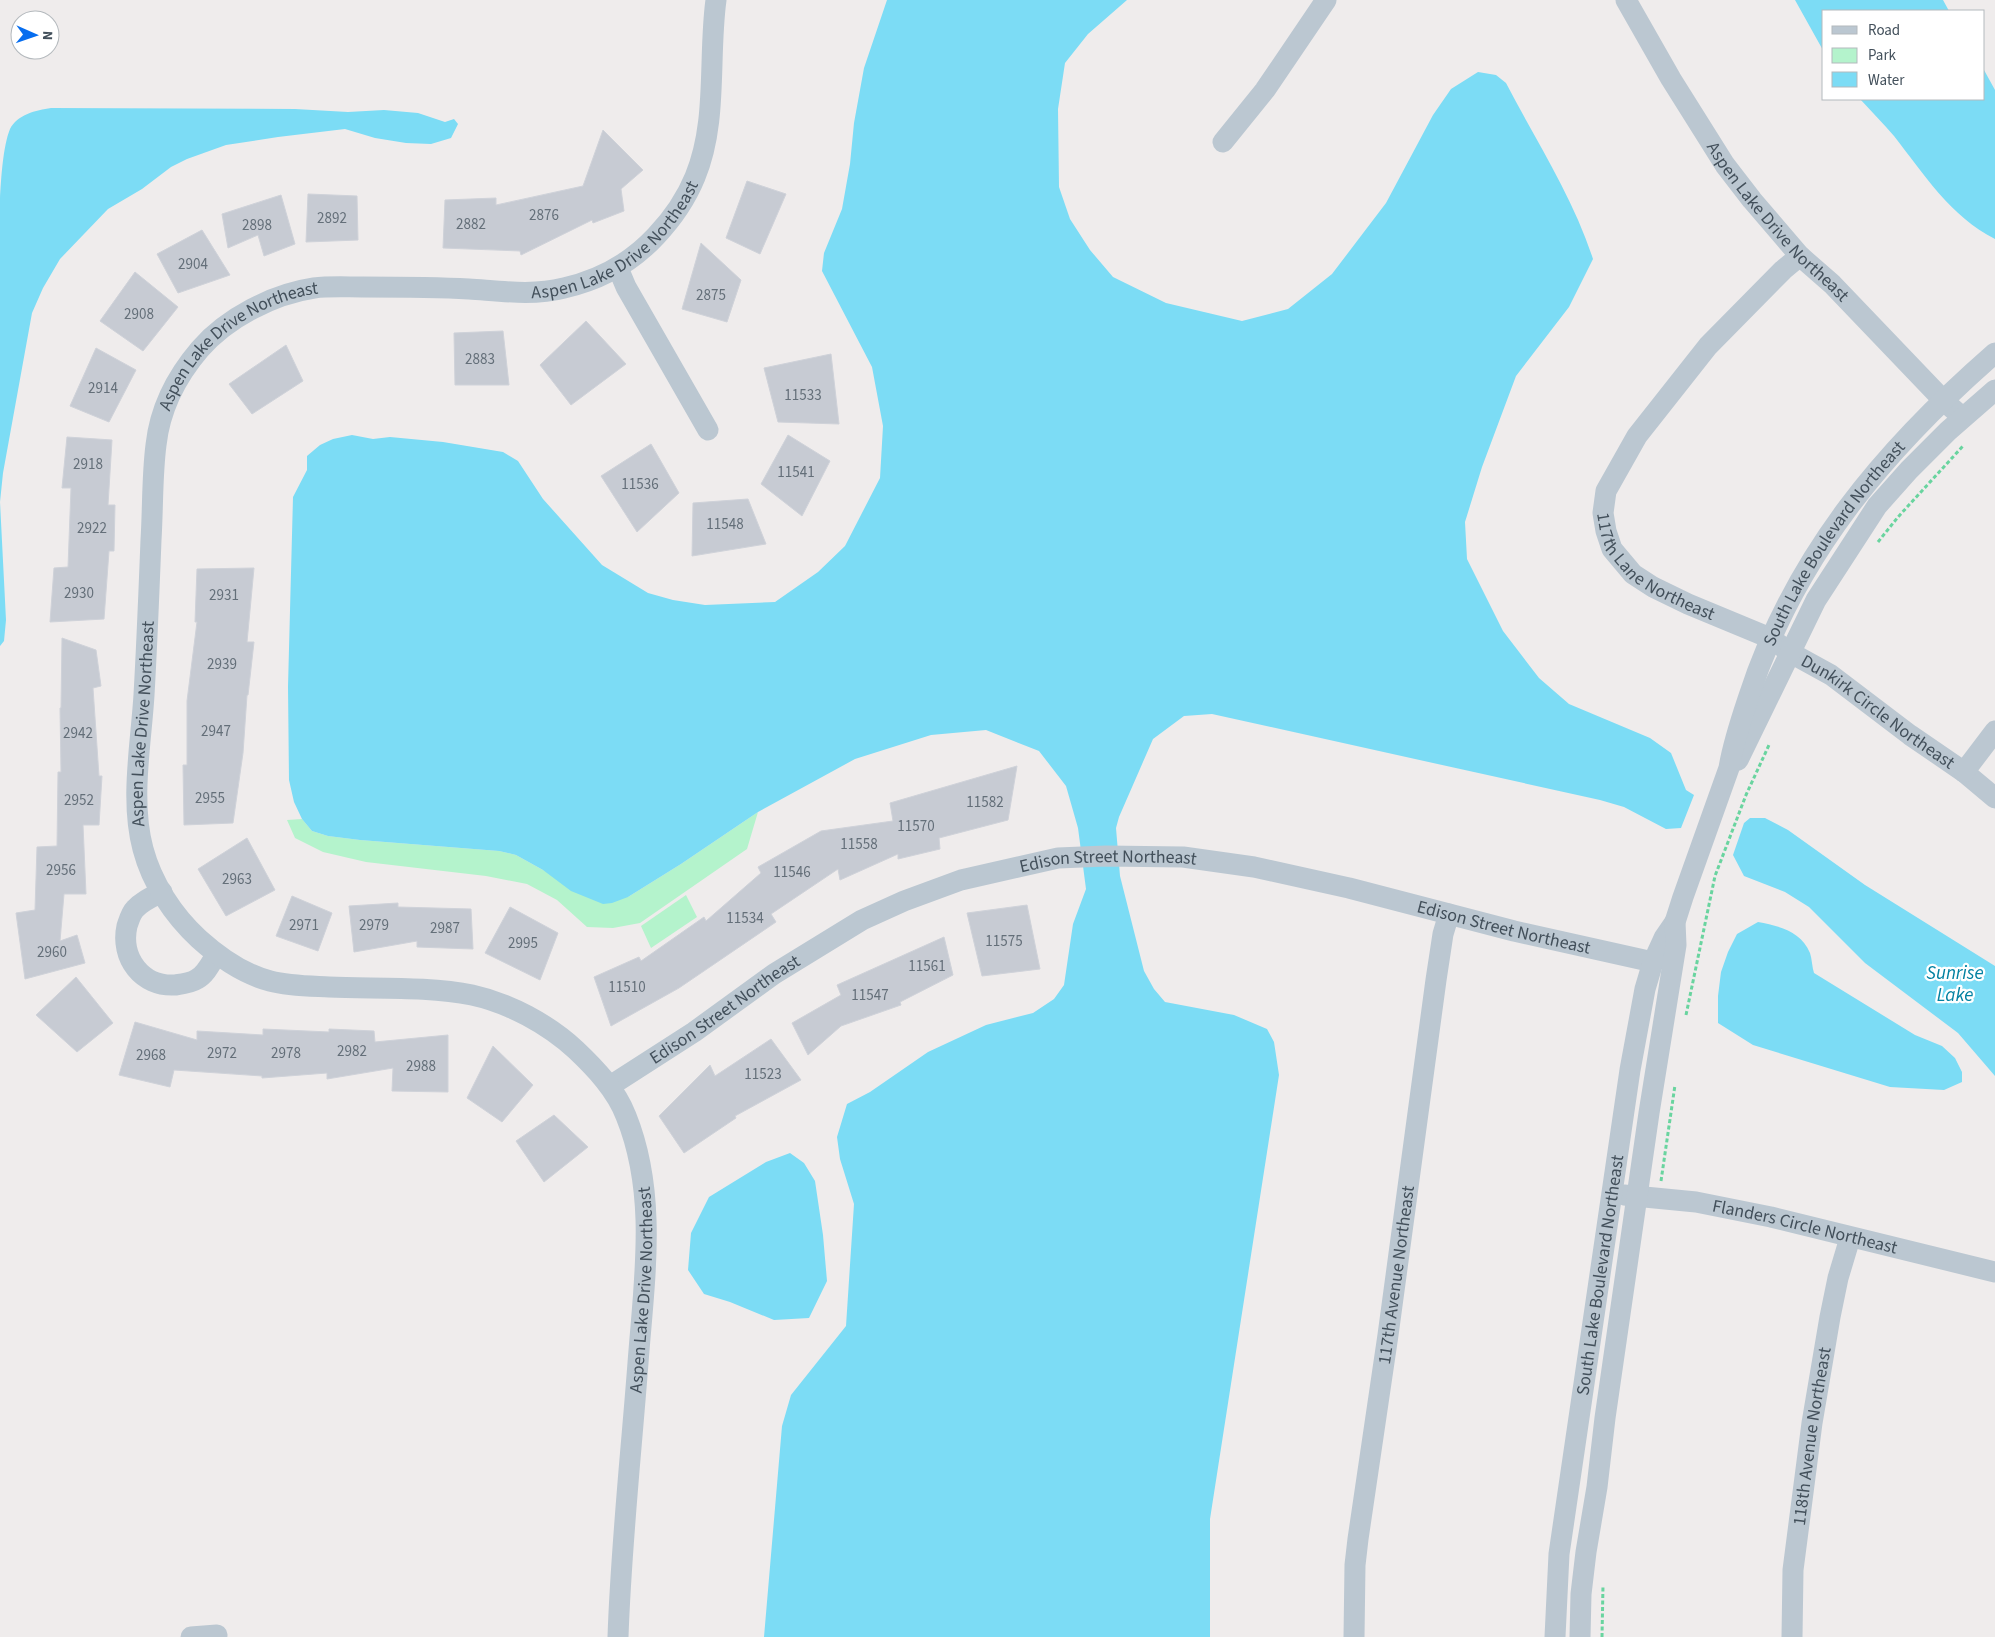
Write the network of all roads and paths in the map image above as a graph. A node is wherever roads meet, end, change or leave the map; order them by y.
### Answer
1 (716, 0) edge
2 (1326, 0) edge
3 (1626, 0) edge
4 (1223, 142) dead end
5 (1800, 256) junction
6 (618, 268) junction
7 (1995, 352) edge
8 (1995, 390) edge
9 (1944, 400) junction
10 (1962, 417) junction
11 (708, 430) dead end
12 (1969, 440) dead end
13 (1874, 548) dead end
14 (1770, 638) junction
15 (1791, 652) junction
16 (1995, 732) edge
17 (1770, 741) dead end
18 (1964, 772) junction
19 (1727, 773) junction
20 (1995, 798) edge
21 (162, 892) junction
22 (1449, 914) junction
23 (1676, 922) junction
24 (216, 955) junction
25 (1653, 962) junction
26 (1686, 1018) dead end
27 (1675, 1084) dead end
28 (610, 1086) junction
29 (1613, 1194) junction
30 (1638, 1196) junction
31 (1659, 1199) junction
32 (1850, 1238) junction
33 (1995, 1272) edge
34 (1603, 1579) dead end
35 (217, 1634) dead end
36 (191, 1637) edge
37 (618, 1637) edge
38 (1354, 1637) edge
39 (1555, 1637) edge
40 (1580, 1637) edge
41 (1602, 1637) edge
42 (1792, 1637) edge

1 - 6 street, Aspen Lake Drive Northeast
2 - 4 street
3 - 5 street, Aspen Lake Drive Northeast
5 - 9 street, Aspen Lake Drive Northeast
5 - 14 street, 117th Lane Northeast
6 - 11 street
6 - 21 street, Aspen Lake Drive Northeast
7 - 9 street, South Lake Boulevard Northeast
8 - 10 street, South Lake Boulevard Northeast
9 - 10 street, Aspen Lake Drive Northeast
9 - 14 street, South Lake Boulevard Northeast
10 - 15 street, South Lake Boulevard Northeast
12 - 13 path
14 - 15 street, 117th Lane Northeast
14 - 19 street, South Lake Boulevard Northeast
15 - 18 street, Dunkirk Circle Northeast
15 - 19 street, South Lake Boulevard Northeast
16 - 18 street, Dunkirk Circle Northeast
17 - 26 path
18 - 20 street, Dunkirk Circle Northeast
19 - 23 street, South Lake Boulevard Northeast
21 - 24 street, Aspen Lake Drive Northeast
21 - 24 street
22 - 25 street, Edison Street Northeast
22 - 28 street, Edison Street Northeast
22 - 38 street, 117th Avenue Northeast
23 - 25 street, South Lake Boulevard Northeast
23 - 30 street, South Lake Boulevard Northeast
24 - 28 street, Aspen Lake Drive Northeast
25 - 29 street, South Lake Boulevard Northeast
27 - 31 path
28 - 37 street, Aspen Lake Drive Northeast
29 - 30 street, Flanders Circle Northeast
29 - 39 street, South Lake Boulevard Northeast
30 - 31 street, Flanders Circle Northeast
30 - 40 street, South Lake Boulevard Northeast
31 - 32 street, Flanders Circle Northeast
32 - 33 street, Flanders Circle Northeast
32 - 42 street, 118th Avenue Northeast
34 - 41 path
35 - 36 street

